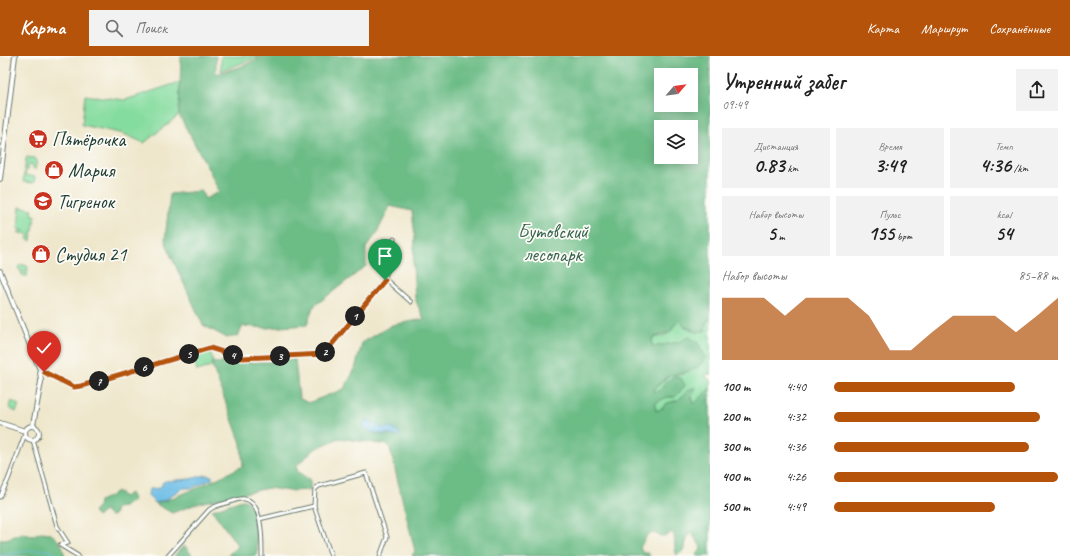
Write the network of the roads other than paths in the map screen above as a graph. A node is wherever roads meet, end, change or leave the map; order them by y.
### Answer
1 (15, 56) edge
2 (0, 179) edge
3 (394, 240) dead end
4 (0, 271) edge
5 (385, 280) junction
6 (411, 302) dead end
7 (40, 370) junction
8 (0, 423) edge
9 (33, 426) junction
10 (25, 433) junction
11 (34, 440) junction
12 (0, 497) edge
13 (314, 506) junction
14 (259, 519) junction
15 (78, 556) edge
16 (168, 556) edge
17 (262, 556) edge
18 (331, 556) edge
19 (380, 556) edge

1 - 2 street
3 - 5 street
4 - 7 street
5 - 6 street
5 - 7 street
7 - 9 street
8 - 10 street
9 - 10 street
9 - 11 street
10 - 11 street
10 - 12 street
11 - 15 street
13 - 14 street
13 - 18 street
13 - 19 street
14 - 16 street
14 - 17 street

